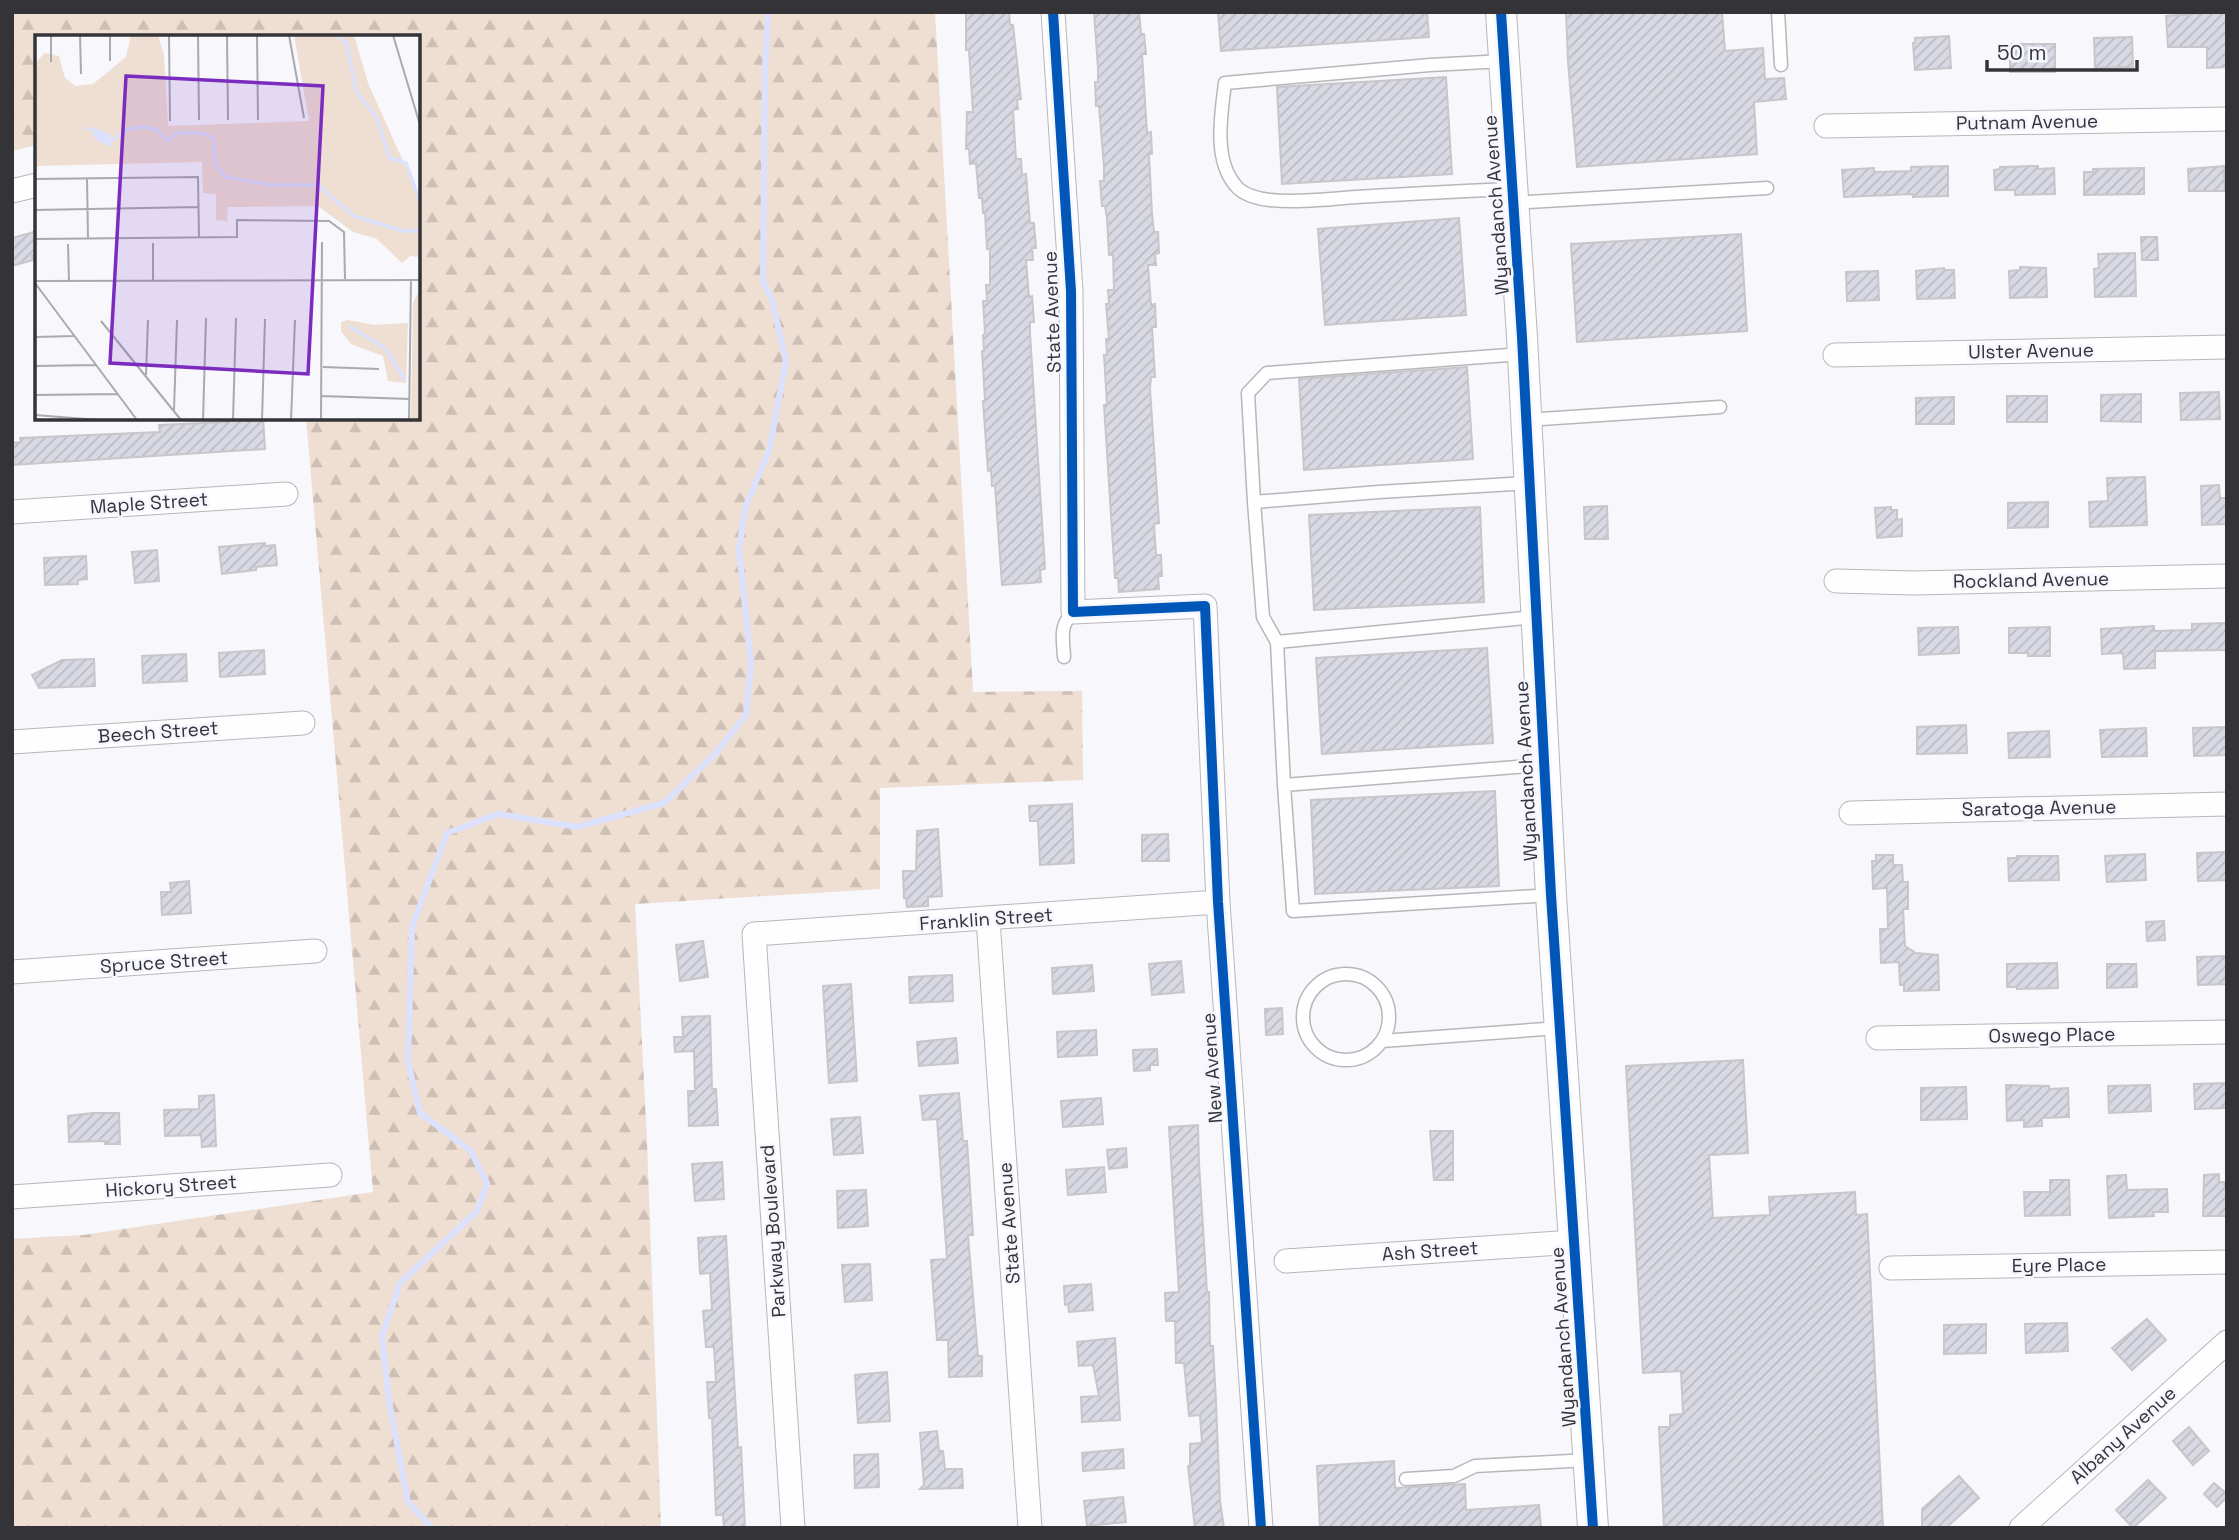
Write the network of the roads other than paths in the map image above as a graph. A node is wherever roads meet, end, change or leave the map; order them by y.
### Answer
1 (1052, 12) edge
2 (1502, 12) edge
3 (1778, 12) edge
4 (1504, 61) junction
5 (1781, 65) dead end
6 (2227, 119) edge
7 (1826, 126) dead end
8 (35, 185) edge
9 (1767, 188) dead end
10 (12, 191) edge
11 (1513, 196) junction
12 (2227, 347) edge
13 (1522, 354) junction
14 (1835, 355) dead end
15 (1720, 407) dead end
16 (1525, 420) junction
17 (1528, 483) junction
18 (286, 494) dead end
19 (1254, 502) junction
20 (12, 512) edge
21 (2227, 576) edge
22 (1836, 582) dead end
23 (1073, 612) junction
24 (1535, 617) junction
25 (1277, 642) junction
26 (1064, 657) dead end
27 (303, 723) dead end
28 (12, 742) edge
29 (1543, 765) junction
30 (1284, 785) junction
31 (2227, 804) edge
32 (1851, 813) dead end
33 (1551, 895) junction
34 (1218, 902) junction
35 (988, 919) junction
36 (754, 934) joint
37 (315, 951) dead end
38 (12, 972) edge
39 (1559, 1028) junction
40 (2227, 1032) edge
41 (1878, 1038) dead end
42 (1382, 1041) junction
43 (330, 1175) dead end
44 (12, 1197) edge
45 (1575, 1241) junction
46 (1286, 1261) dead end
47 (2227, 1262) edge
48 (1891, 1268) dead end
49 (2227, 1342) edge
50 (1589, 1460) junction
51 (1406, 1479) dead end
52 (793, 1528) edge
53 (1030, 1528) edge
54 (1261, 1528) edge
55 (1593, 1528) edge
56 (2021, 1528) edge

1 - 23 street, State Avenue
2 - 4 street, Wyandanch Avenue
3 - 5 lane
4 - 11 street, Wyandanch Avenue
4 - 11 lane
6 - 7 street, Putnam Avenue
8 - 10 street
9 - 11 lane
11 - 13 street, Wyandanch Avenue
12 - 14 street, Ulster Avenue
13 - 16 street, Wyandanch Avenue
13 - 19 lane
15 - 16 lane
16 - 17 street, Wyandanch Avenue
17 - 19 lane
17 - 24 street, Wyandanch Avenue
18 - 20 street, Maple Street
19 - 25 lane
21 - 22 street, Rockland Avenue
23 - 26 lane
23 - 34 street, New Avenue
24 - 25 lane
24 - 29 street, Wyandanch Avenue
25 - 30 lane
27 - 28 street, Beech Street
29 - 30 lane
29 - 33 street, Wyandanch Avenue
30 - 33 lane
31 - 32 street, Saratoga Avenue
33 - 39 street, Wyandanch Avenue
34 - 35 street, Franklin Street
34 - 54 street, New Avenue
35 - 36 street, Franklin Street
35 - 53 street, State Avenue
36 - 52 street, Parkway Boulevard
37 - 38 street, Spruce Street
39 - 42 lane
39 - 45 street, Wyandanch Avenue
40 - 41 street, Oswego Place
42 - 42 lane
43 - 44 street, Hickory Street
45 - 46 street, Ash Street
45 - 50 street, Wyandanch Avenue
47 - 48 street, Eyre Place
49 - 56 street, Albany Avenue
50 - 51 lane
50 - 55 street, Wyandanch Avenue

